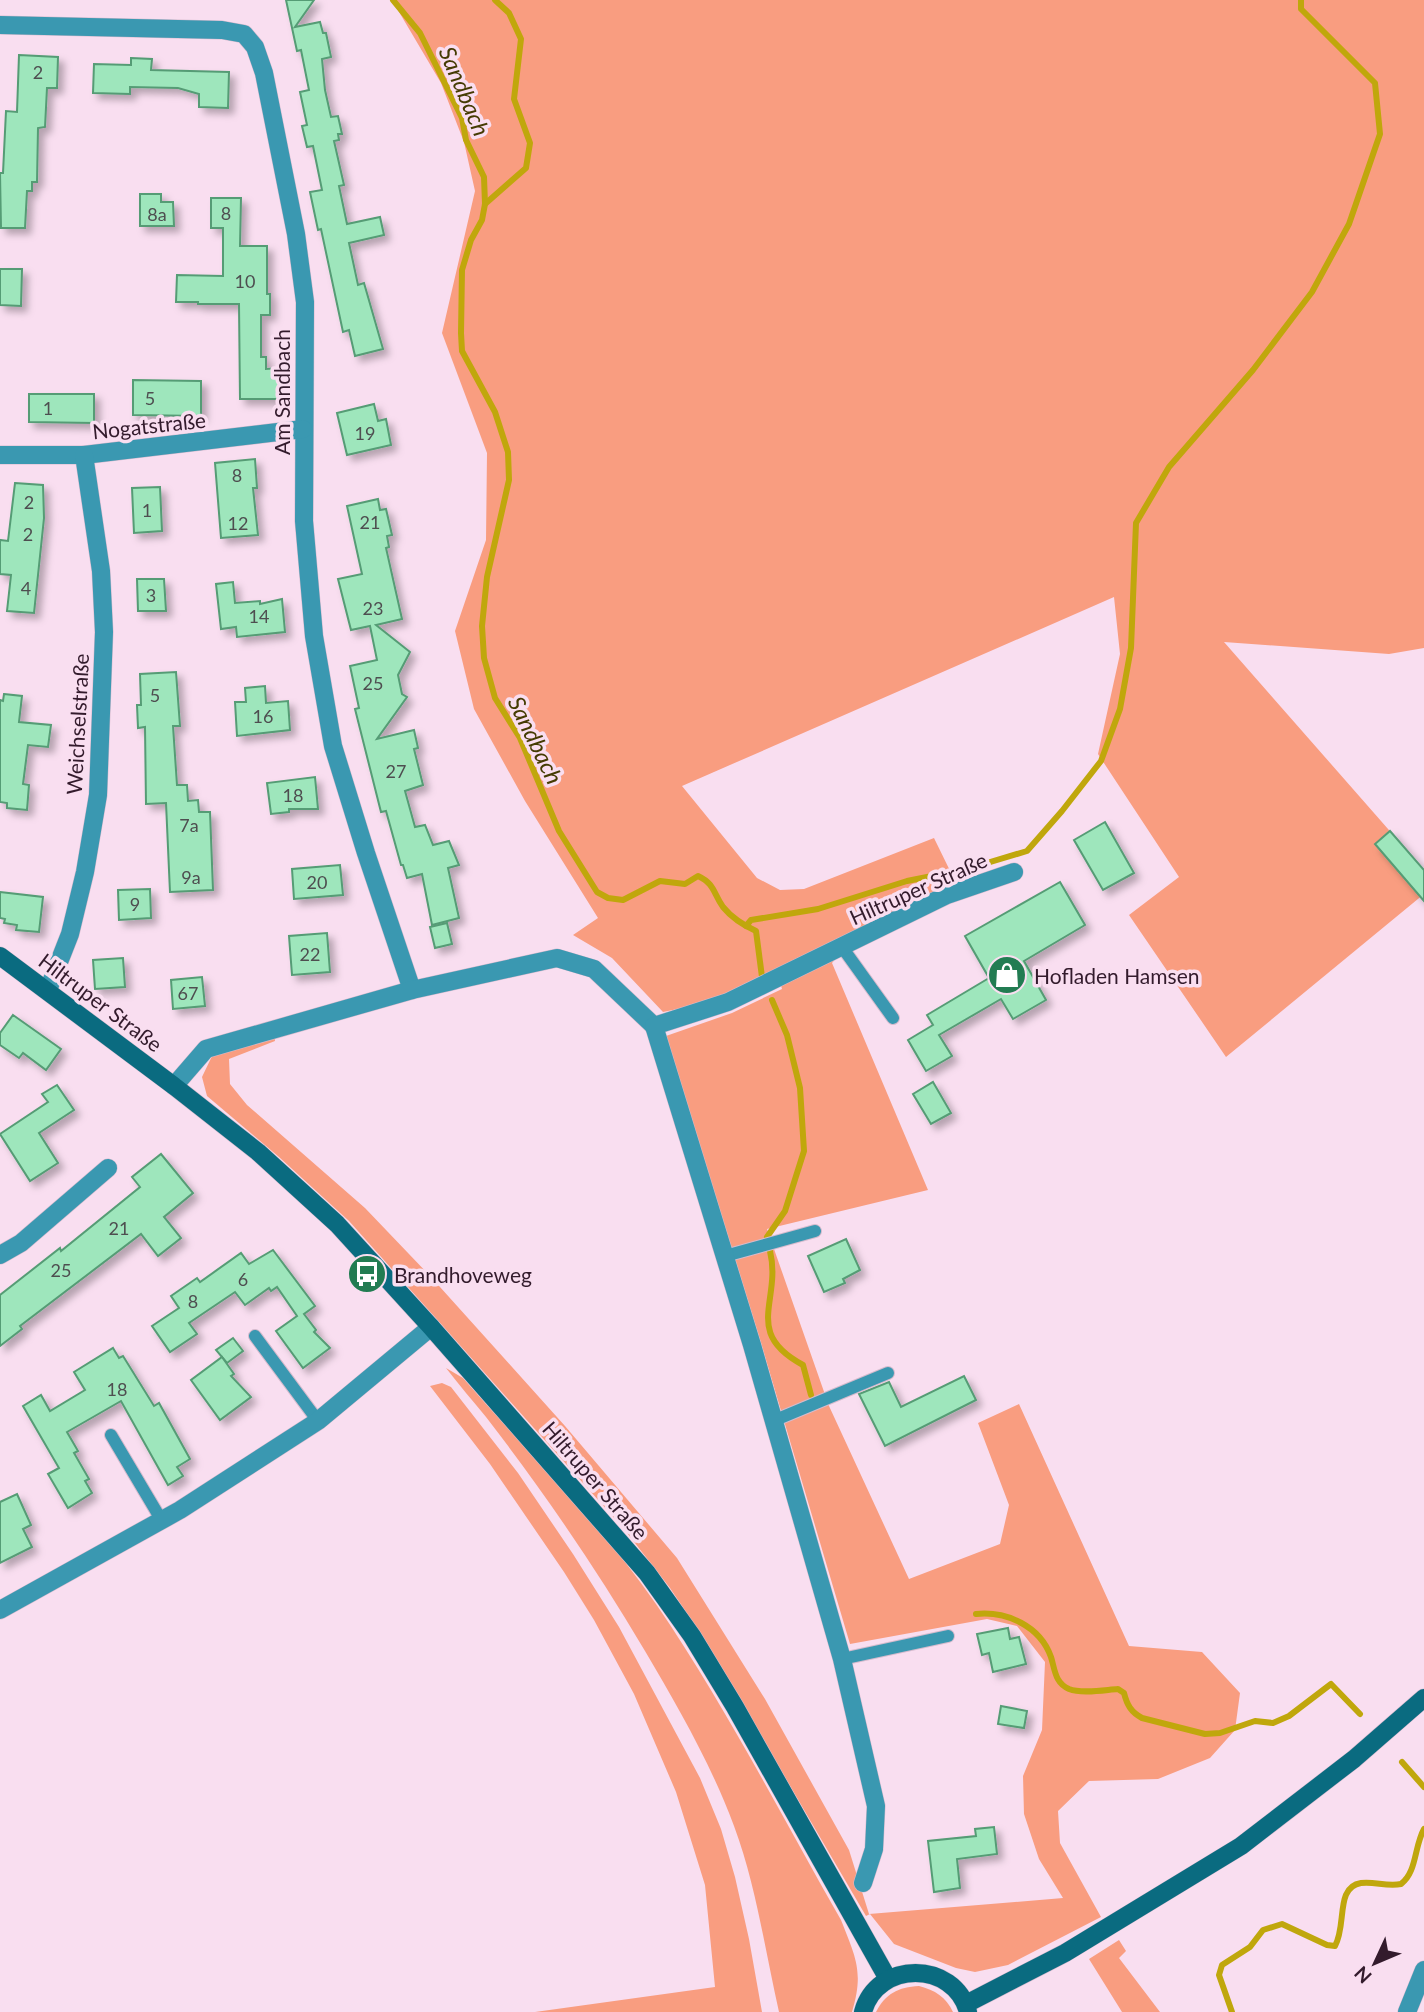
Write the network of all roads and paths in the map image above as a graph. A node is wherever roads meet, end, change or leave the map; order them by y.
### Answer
1 (0, 25) edge
2 (303, 429) junction
3 (0, 455) edge
4 (84, 455) junction
5 (1014, 872) dead end
6 (842, 947) junction
7 (0, 956) edge
8 (48, 990) junction
9 (412, 990) junction
10 (893, 1018) dead end
11 (653, 1026) junction
12 (174, 1086) junction
13 (108, 1168) dead end
14 (815, 1231) dead end
15 (0, 1255) edge
16 (725, 1256) junction
17 (431, 1327) junction
18 (255, 1336) dead end
19 (888, 1373) dead end
20 (318, 1421) junction
21 (773, 1421) junction
22 (111, 1434) dead end
23 (162, 1521) junction
24 (1, 1608) edge
25 (948, 1636) dead end
26 (842, 1659) junction
27 (1424, 1698) edge
28 (863, 1883) dead end
29 (1424, 1970) edge
30 (888, 1979) junction
31 (967, 2008) edge
32 (863, 2012) edge
33 (1407, 2012) edge

1 - 2 street, Am Sandbach
2 - 4 street, Nogatstraße
2 - 9 street, Am Sandbach
3 - 4 street, Nogatstraße
4 - 8 street, Weichselstraße
5 - 6 street, Hiltruper Straße
6 - 10 lane, Hiltruper Straße
6 - 11 street, Hiltruper Straße
7 - 8 street, Hiltruper Straße
8 - 12 street, Hiltruper Straße
9 - 11 street
9 - 12 street
11 - 16 street
12 - 17 street, Hiltruper Straße
13 - 15 street
14 - 16 lane
16 - 21 street
17 - 20 street
17 - 30 street, Hiltruper Straße
18 - 20 lane
19 - 21 lane
20 - 23 street
21 - 26 street
22 - 23 lane
23 - 24 street
25 - 26 lane
26 - 28 street
27 - 31 street
29 - 33 street
30 - 31 street
30 - 32 street

